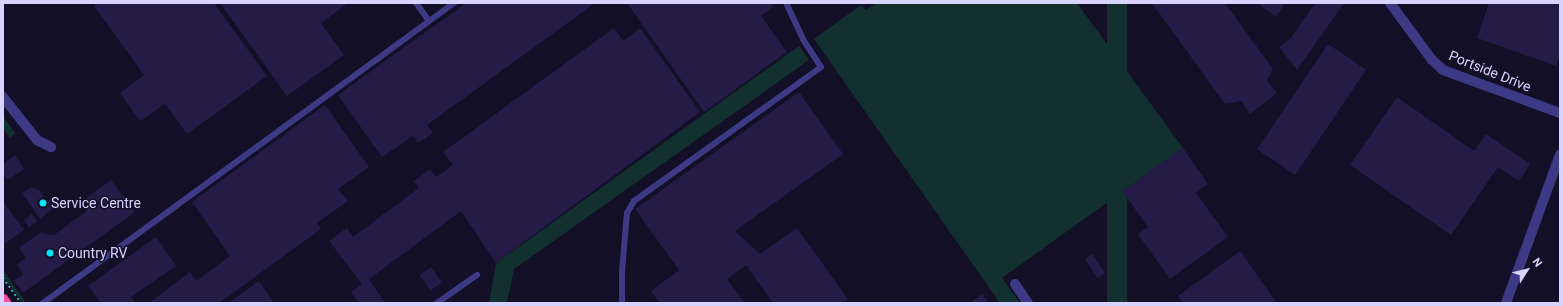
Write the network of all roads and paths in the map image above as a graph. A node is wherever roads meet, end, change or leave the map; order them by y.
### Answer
1 (416, 3) edge
2 (454, 3) edge
3 (786, 3) edge
4 (1390, 3) edge
5 (429, 21) junction
6 (3, 97) edge
7 (1560, 113) edge
8 (51, 147) dead end
9 (1560, 155) edge
10 (476, 275) dead end
11 (3, 278) edge
12 (1015, 284) dead end
13 (3, 300) edge
14 (5, 303) edge
15 (20, 303) edge
16 (43, 303) edge
17 (437, 303) edge
18 (622, 303) edge
19 (1028, 303) edge
20 (1506, 303) edge

1 - 5 lane
2 - 5 lane
3 - 18 lane
4 - 7 street, Portside Drive
5 - 16 lane
6 - 8 street
9 - 20 street
10 - 17 lane
11 - 15 path
12 - 19 street
13 - 14 highway

